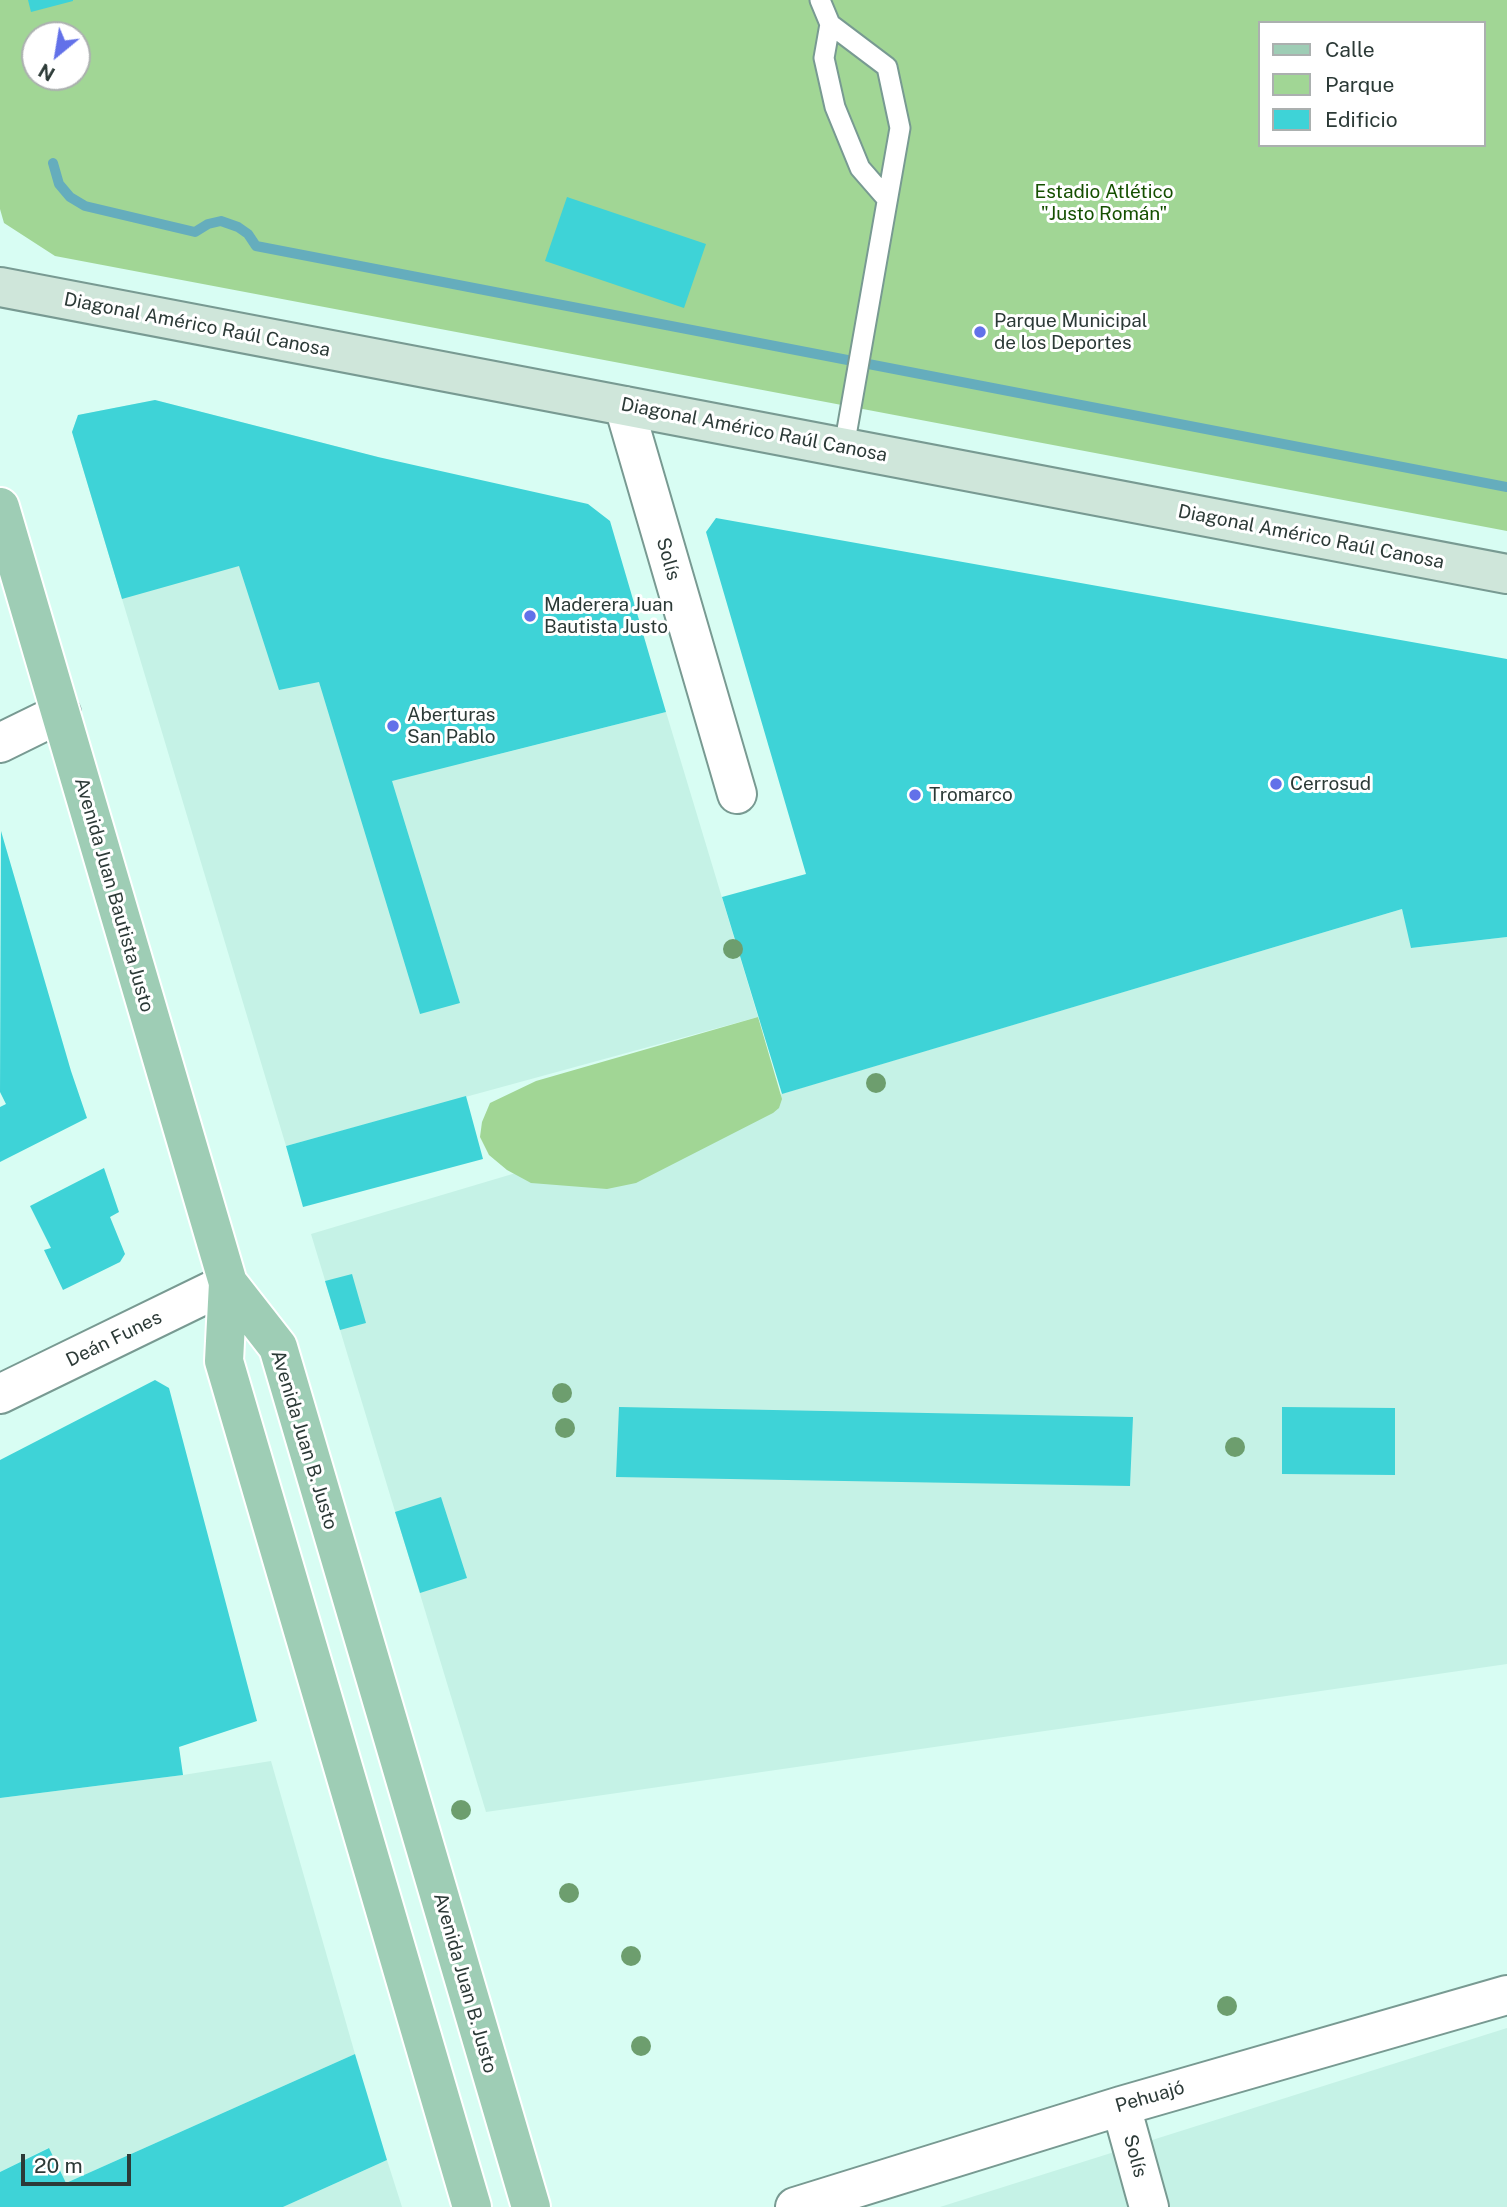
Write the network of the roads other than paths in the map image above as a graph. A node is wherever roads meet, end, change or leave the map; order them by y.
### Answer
1 (821, 0) edge
2 (830, 24) junction
3 (887, 199) junction
4 (0, 287) edge
5 (624, 406) junction
6 (844, 447) junction
7 (0, 507) edge
8 (1507, 574) edge
9 (61, 713) junction
10 (0, 743) edge
11 (737, 794) dead end
12 (228, 1283) junction
13 (0, 1394) edge
14 (1507, 1995) edge
15 (1121, 2106) junction
16 (472, 2207) edge
17 (531, 2207) edge
18 (795, 2207) edge
19 (1149, 2207) edge

1 - 2 lane
2 - 3 lane
2 - 3 lane
3 - 6 lane
4 - 5 street, Diagonal Américo Raúl Canosa
5 - 6 street, Diagonal Américo Raúl Canosa
5 - 11 street, Solís
6 - 8 street, Diagonal Américo Raúl Canosa
7 - 9 main road, Avenida Juan Bautista Justo
9 - 10 street
9 - 12 main road, Avenida Juan Bautista Justo
12 - 13 street, Deán Funes
12 - 16 main road
12 - 17 main road, Avenida Juan B. Justo
14 - 15 street, Pehuajó
15 - 18 street, Pehuajó
15 - 19 street, Solís

